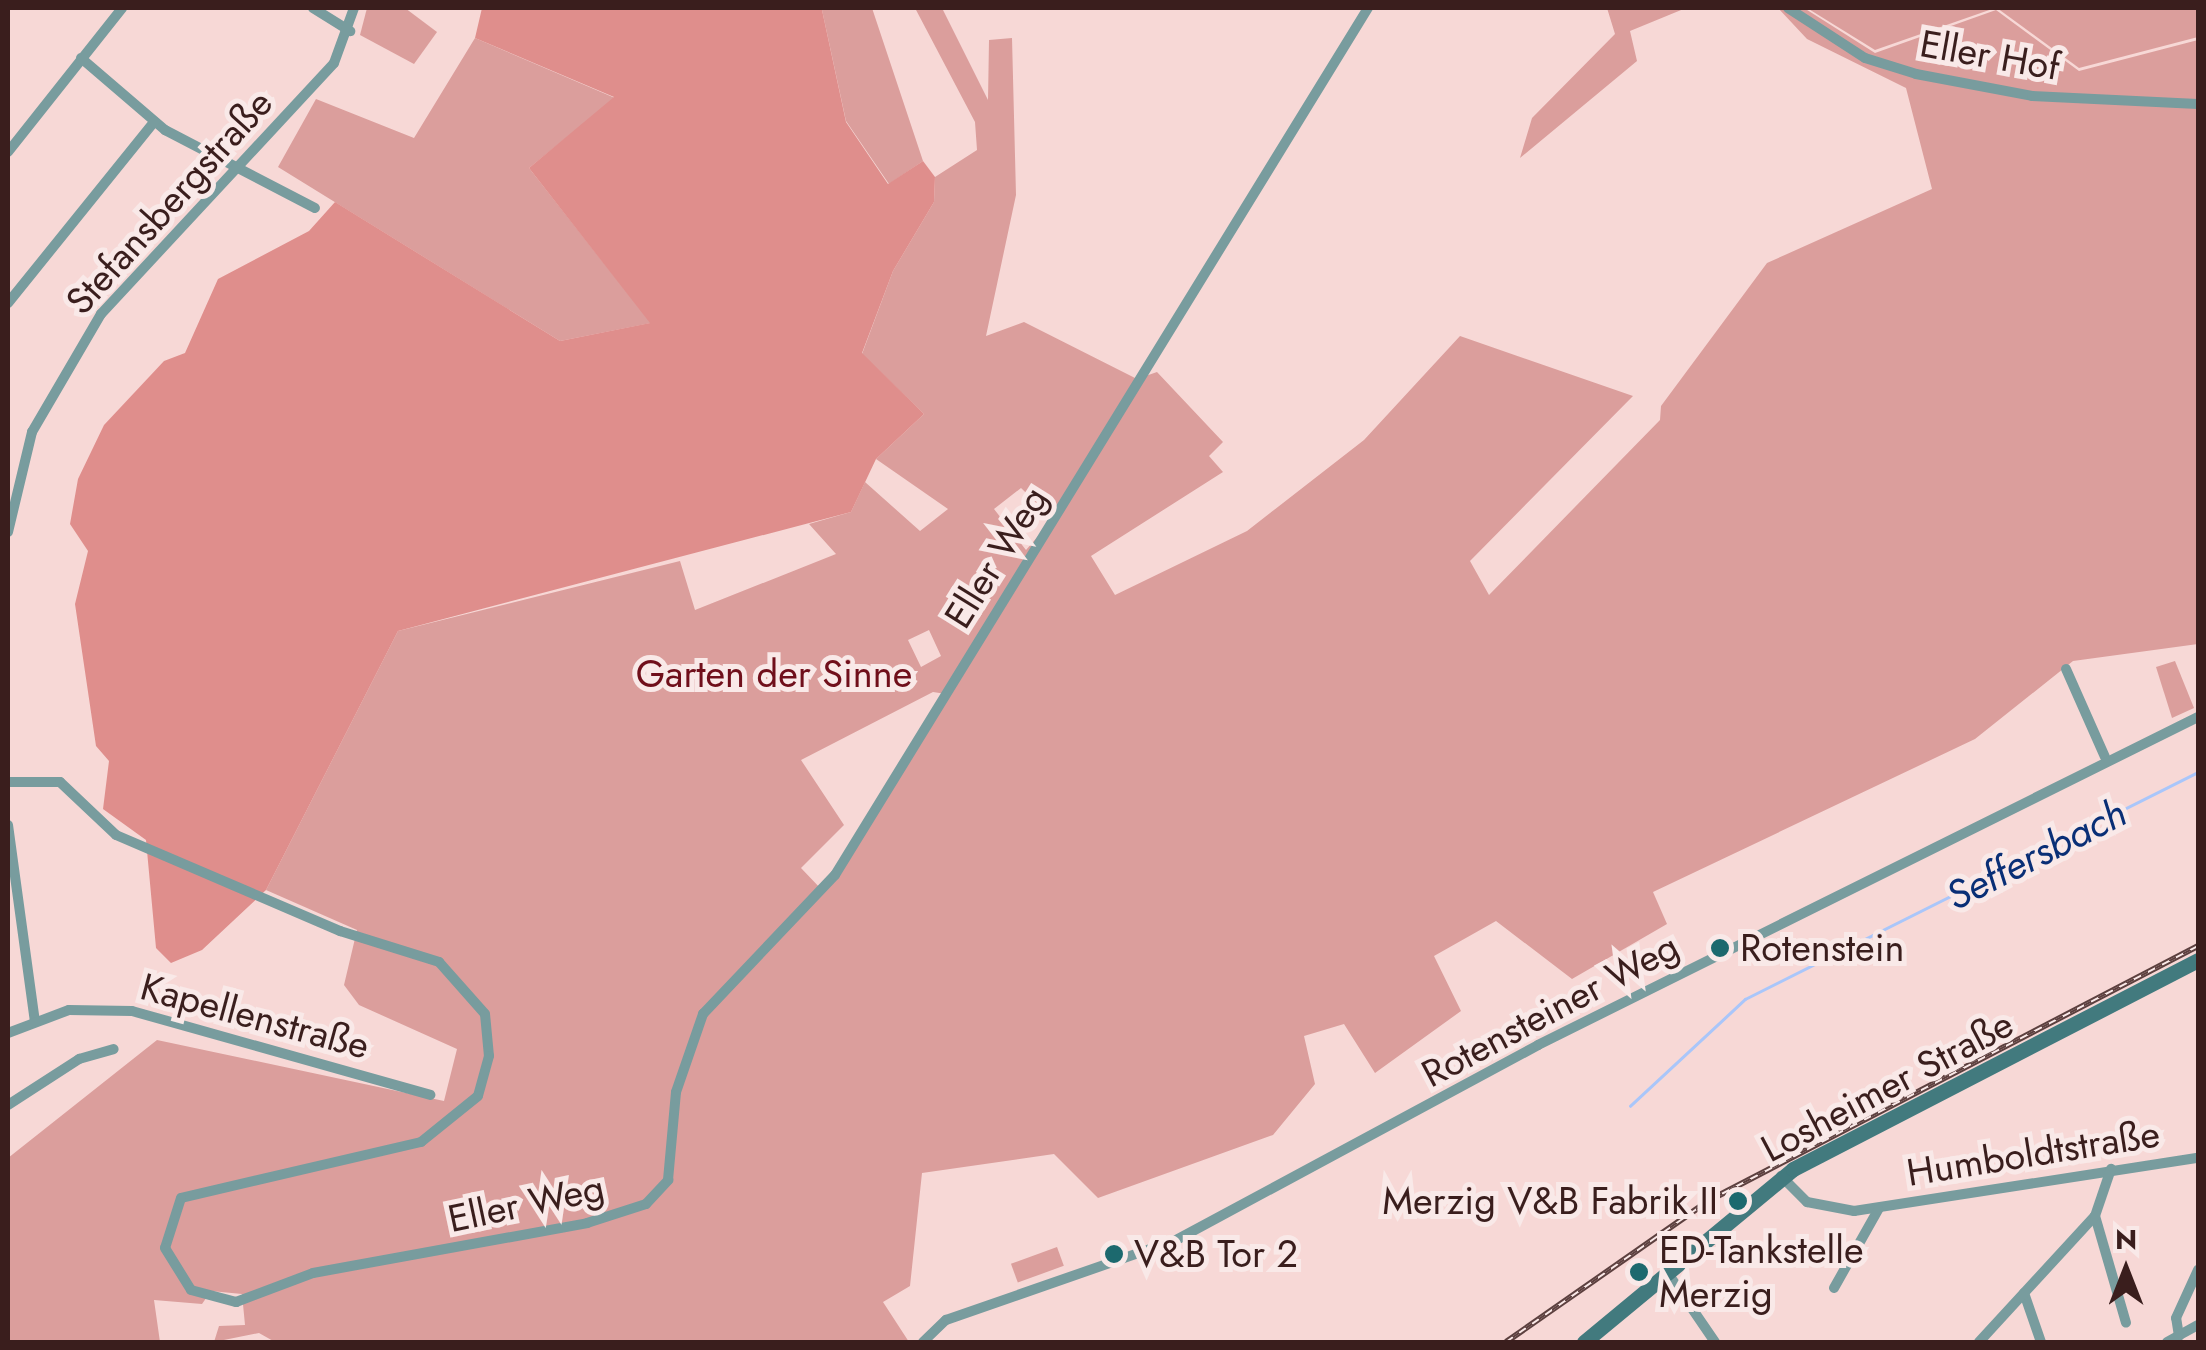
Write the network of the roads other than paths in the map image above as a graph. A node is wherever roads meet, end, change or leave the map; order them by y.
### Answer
1 (122, 8) edge
2 (312, 8) edge
3 (354, 8) edge
4 (1368, 8) edge
5 (1788, 8) edge
6 (350, 30) junction
7 (82, 58) junction
8 (2198, 104) edge
9 (154, 122) junction
10 (8, 152) edge
11 (237, 166) junction
12 (314, 208) dead end
13 (8, 303) edge
14 (8, 532) edge
15 (2066, 669) dead end
16 (2198, 716) edge
17 (2105, 757) junction
18 (8, 782) edge
19 (8, 825) edge
20 (2198, 960) edge
21 (35, 1022) junction
22 (8, 1034) edge
23 (114, 1049) dead end
24 (430, 1096) dead end
25 (8, 1105) edge
26 (2198, 1158) edge
27 (2111, 1169) junction
28 (1782, 1176) junction
29 (1878, 1210) junction
30 (2094, 1216) junction
31 (2198, 1270) edge
32 (1667, 1272) junction
33 (1834, 1288) dead end
34 (2024, 1294) junction
35 (2126, 1324) dead end
36 (2198, 1326) edge
37 (2178, 1336) junction
38 (923, 1341) edge
39 (1584, 1342) edge
40 (1715, 1342) edge
41 (1979, 1342) edge
42 (2041, 1342) edge
43 (2167, 1342) edge

1 - 7 street
2 - 6 street
3 - 6 street
4 - 18 street, Eller Weg
5 - 8 street, Eller Hof
6 - 11 street, Stefansbergstraße
7 - 9 street
7 - 10 street
9 - 11 street
9 - 13 street
11 - 12 street
11 - 14 street, Stefansbergstraße
15 - 17 street
16 - 17 street, Rotensteiner Weg
17 - 38 street, Rotensteiner Weg
19 - 21 street
20 - 28 main road, Losheimer Straße
21 - 22 street, Kapellenstraße
21 - 24 street, Kapellenstraße
23 - 25 street
26 - 27 street, Humboldtstraße
27 - 29 street, Humboldtstraße
27 - 30 street
28 - 29 street, Humboldtstraße
28 - 32 main road, Losheimer Straße
29 - 33 street, Humboldtstraße
30 - 34 street
30 - 35 street
31 - 37 street
32 - 39 main road, Losheimer Straße
32 - 40 street
34 - 41 street
34 - 42 street
36 - 37 street
37 - 43 street

